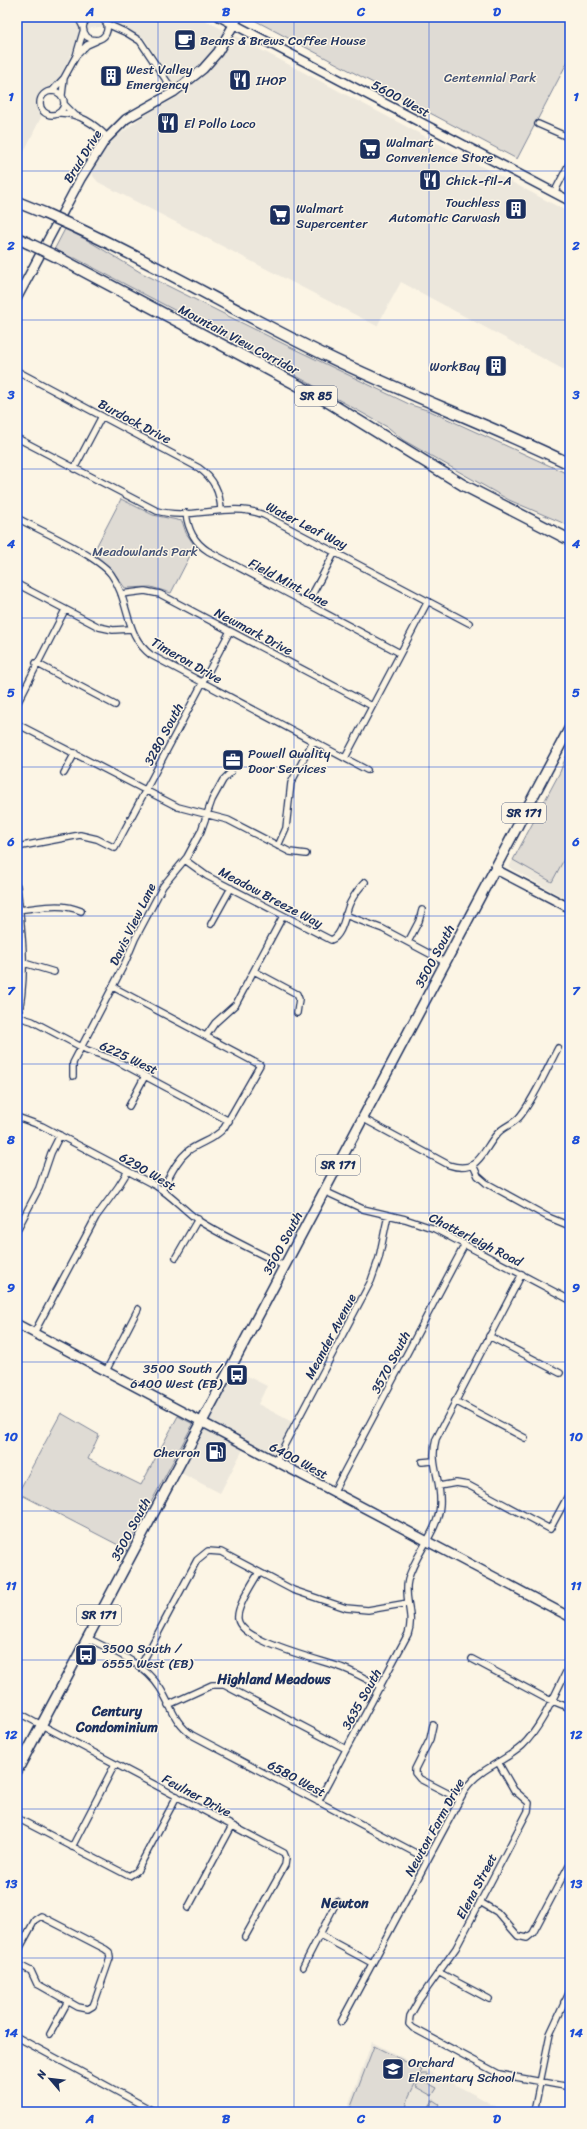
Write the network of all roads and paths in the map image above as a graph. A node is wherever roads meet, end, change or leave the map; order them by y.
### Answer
1 (78, 17) edge
2 (90, 17) edge
3 (101, 17) edge
4 (220, 17) edge
5 (236, 21) edge
6 (107, 24) junction
7 (119, 29) junction
8 (83, 30) junction
9 (107, 32) junction
10 (98, 40) junction
11 (76, 56) junction
12 (64, 78) junction
13 (52, 91) junction
14 (174, 92) junction
15 (62, 95) junction
16 (65, 105) junction
17 (60, 113) junction
18 (75, 115) junction
19 (538, 124) dead end
20 (107, 136) junction
21 (570, 138) edge
22 (570, 162) edge
23 (554, 193) junction
24 (570, 201) edge
25 (17, 202) edge
26 (17, 238) edge
27 (17, 298) edge
28 (17, 371) edge
29 (102, 416) junction
30 (17, 438) edge
31 (570, 464) edge
32 (74, 468) junction
33 (506, 508) junction
34 (221, 510) junction
35 (186, 513) junction
36 (17, 518) edge
37 (530, 520) junction
38 (570, 534) edge
39 (570, 540) edge
40 (570, 545) edge
41 (335, 552) junction
42 (17, 584) edge
43 (121, 594) junction
44 (428, 601) junction
45 (307, 604) junction
46 (65, 610) junction
47 (469, 623) dead end
48 (131, 629) junction
49 (230, 631) junction
50 (400, 653) junction
51 (36, 663) junction
52 (202, 683) junction
53 (17, 704) edge
54 (115, 705) dead end
55 (372, 706) junction
56 (17, 724) edge
57 (570, 727) edge
58 (313, 741) junction
59 (75, 753) junction
60 (345, 758) junction
61 (368, 770) dead end
62 (231, 772) dead end
63 (64, 773) dead end
64 (146, 790) junction
65 (207, 815) junction
66 (278, 846) junction
67 (17, 847) edge
68 (306, 854) dead end
69 (185, 860) junction
70 (495, 869) junction
71 (365, 882) dead end
72 (17, 886) edge
73 (231, 888) junction
74 (570, 908) edge
75 (18, 910) edge
76 (422, 910) dead end
77 (81, 912) dead end
78 (345, 915) junction
79 (283, 916) junction
80 (211, 924) dead end
81 (408, 942) junction
82 (445, 962) junction
83 (24, 963) junction
84 (254, 970) junction
85 (54, 972) dead end
86 (113, 987) junction
87 (297, 1013) dead end
88 (18, 1019) edge
89 (206, 1036) junction
90 (81, 1047) junction
91 (558, 1048) dead end
92 (73, 1076) dead end
93 (145, 1076) junction
94 (129, 1106) dead end
95 (17, 1117) edge
96 (362, 1118) junction
97 (229, 1121) junction
98 (60, 1135) junction
99 (473, 1164) junction
100 (128, 1171) junction
101 (162, 1190) junction
102 (324, 1192) junction
103 (388, 1215) junction
104 (198, 1220) junction
105 (570, 1226) edge
106 (17, 1230) edge
107 (465, 1244) junction
108 (176, 1257) dead end
109 (284, 1266) junction
110 (522, 1274) junction
111 (570, 1300) edge
112 (138, 1308) dead end
113 (17, 1324) edge
114 (34, 1333) junction
115 (489, 1336) junction
116 (106, 1371) junction
117 (560, 1373) dead end
118 (455, 1400) junction
119 (202, 1422) junction
120 (525, 1438) dead end
121 (276, 1461) junction
122 (433, 1461) junction
123 (422, 1462) dead end
124 (439, 1486) junction
125 (334, 1491) junction
126 (570, 1492) edge
127 (427, 1541) junction
128 (259, 1572) junction
129 (408, 1603) junction
130 (570, 1617) edge
131 (87, 1638) junction
132 (472, 1660) dead end
133 (570, 1664) edge
134 (140, 1667) junction
135 (381, 1687) junction
136 (551, 1700) junction
137 (168, 1705) junction
138 (570, 1708) edge
139 (17, 1712) edge
140 (41, 1725) junction
141 (433, 1725) dead end
142 (346, 1750) junction
143 (498, 1762) junction
144 (115, 1764) junction
145 (17, 1771) edge
146 (177, 1796) junction
147 (459, 1799) junction
148 (318, 1802) junction
149 (17, 1818) edge
150 (232, 1826) junction
151 (72, 1847) junction
152 (427, 1859) junction
153 (570, 1863) edge
154 (338, 1901) dead end
155 (480, 1902) junction
156 (188, 1908) dead end
157 (320, 1935) junction
158 (245, 1937) dead end
159 (17, 1953) edge
160 (372, 1963) junction
161 (17, 1964) edge
162 (303, 1967) dead end
163 (440, 1972) junction
164 (570, 1991) edge
165 (489, 1999) dead end
166 (68, 2002) junction
167 (567, 2003) edge
168 (341, 2022) dead end
169 (50, 2034) dead end
170 (17, 2037) edge
171 (539, 2082) junction
172 (570, 2087) edge
173 (155, 2112) edge
174 (534, 2112) edge

1 - 8 street
2 - 8 street
3 - 6 street
4 - 5 main road, 5600 West
5 - 14 main road, Brud Drive
5 - 23 main road, 5600 West
6 - 7 street
6 - 9 street
7 - 9 street
7 - 14 street
8 - 10 street
8 - 11 street
9 - 10 street
10 - 11 street
11 - 12 street
12 - 13 street
12 - 15 street
13 - 15 street
13 - 17 street
14 - 20 main road, Brud Drive
15 - 16 street
16 - 17 street
16 - 18 street
17 - 18 street
18 - 20 street
19 - 21 street
20 - 27 main road, Brud Drive
22 - 23 street
23 - 24 main road, 5600 West
25 - 31 highway, Mountain View Corridor, bridge
26 - 33 highway, Mountain View Corridor / SR 85, bridge
28 - 29 street, Burdock Drive
29 - 32 street
29 - 34 street, Burdock Drive
30 - 32 street, Water Leaf Way
32 - 35 street, Water Leaf Way
33 - 37 highway, Mountain View Corridor / SR 85
33 - 40 highway
34 - 35 street, Water Leaf Way
34 - 41 street, Water Leaf Way
35 - 45 street, Field Mint Lane
36 - 43 street, Timeron Drive
37 - 38 highway
37 - 39 highway, Mountain View Corridor / SR 85
41 - 44 street, Water Leaf Way
41 - 45 street
42 - 46 street
43 - 48 street, Timeron Drive
43 - 49 street, Newmark Drive
44 - 47 street, Water Leaf Way
44 - 50 street
45 - 50 street, Field Mint Lane
46 - 48 street
46 - 51 street
48 - 52 street, Timeron Drive
49 - 52 street, 3280 South
49 - 55 street, Newmark Drive
50 - 55 street
51 - 53 street
51 - 54 street
52 - 58 street, Timeron Drive
52 - 64 street, 3280 South
55 - 60 street
56 - 59 street
57 - 70 main road, 3500 South / SR 171
58 - 60 street, Timeron Drive
58 - 66 street
59 - 63 street
59 - 64 street
60 - 61 street, Timeron Drive
62 - 65 street, Davis View Lane
64 - 65 street
64 - 67 street, 3280 South
65 - 66 street
65 - 69 street, Davis View Lane
66 - 68 street
69 - 73 street, Meadow Breeze Way
69 - 86 street, Davis View Lane
70 - 74 main road
70 - 82 main road, 3500 South / SR 171
71 - 78 street
72 - 75 street
73 - 79 street, Meadow Breeze Way
73 - 80 street
75 - 77 street
75 - 83 street
76 - 81 street
78 - 79 street, Meadow Breeze Way
78 - 81 street
79 - 84 street
81 - 82 street
82 - 96 main road, 3500 South / SR 171
83 - 85 street
83 - 88 street
84 - 87 street
84 - 89 street
86 - 89 street
86 - 90 street, Davis View Lane
88 - 90 street, 6225 West
89 - 97 street
90 - 92 street, Davis View Lane
90 - 93 street, 6225 West
91 - 99 street
93 - 94 street
93 - 97 street, 6225 West
95 - 98 street, 6290 West
96 - 99 street
96 - 102 main road, 3500 South / SR 171
97 - 101 street
98 - 100 street, 6290 West
98 - 106 street
99 - 105 street
100 - 101 street, 6290 West
100 - 114 street
101 - 104 street, 6290 West
102 - 103 street, Chatterleigh Road
102 - 109 main road, 3500 South / SR 171
103 - 107 street, Chatterleigh Road
103 - 121 street, Meander Avenue
104 - 108 street
104 - 109 street, 6290 West
107 - 110 street, Chatterleigh Road
107 - 125 street, 3570 South
109 - 119 main road, 3500 South / SR 171
110 - 111 street, Chatterleigh Road
110 - 115 street
112 - 116 street
113 - 114 main road, 6400 West
114 - 116 main road, 6400 West
115 - 117 street
115 - 118 street
116 - 119 main road, 6400 West
118 - 120 street
118 - 122 street
119 - 121 main road, 6400 West
119 - 131 main road, 3500 South / SR 171
121 - 125 main road, 6400 West
122 - 123 street
122 - 124 street, 3635 South
124 - 126 street
124 - 127 street, 3635 South
125 - 127 main road, 6400 West
127 - 129 street, 3635 South
127 - 130 main road, 6400 West
128 - 129 street
128 - 134 street
128 - 135 street
129 - 135 street, 3635 South
131 - 134 street, 6580 West
131 - 140 main road, 3500 South / SR 171
132 - 136 street
133 - 136 street, Newton Farm Drive
134 - 137 street, 6580 West
135 - 142 street, 3635 South
136 - 138 street
136 - 143 street, Newton Farm Drive
137 - 142 street
137 - 148 street, 6580 West
139 - 140 street, Feulner Drive
140 - 144 street, Feulner Drive
140 - 145 main road, 3500 South / SR 171
141 - 147 street
142 - 148 street, 3635 South
143 - 147 street, Newton Farm Drive
143 - 155 street, Elena Street
144 - 146 street, Feulner Drive
144 - 151 street
146 - 150 street, Feulner Drive
146 - 151 street
147 - 152 street, Newton Farm Drive
148 - 152 street, 6580 West
149 - 151 street
150 - 156 street
150 - 158 street, Feulner Drive
152 - 160 street, Newton Farm Drive
153 - 155 street
154 - 157 street
155 - 163 street, Elena Street
157 - 160 street
157 - 162 street
159 - 166 street
160 - 168 street, Newton Farm Drive
161 - 166 street
163 - 165 street
163 - 171 street, Elena Street
164 - 167 street
166 - 169 street
167 - 171 street
170 - 173 street
171 - 172 street
171 - 174 street

